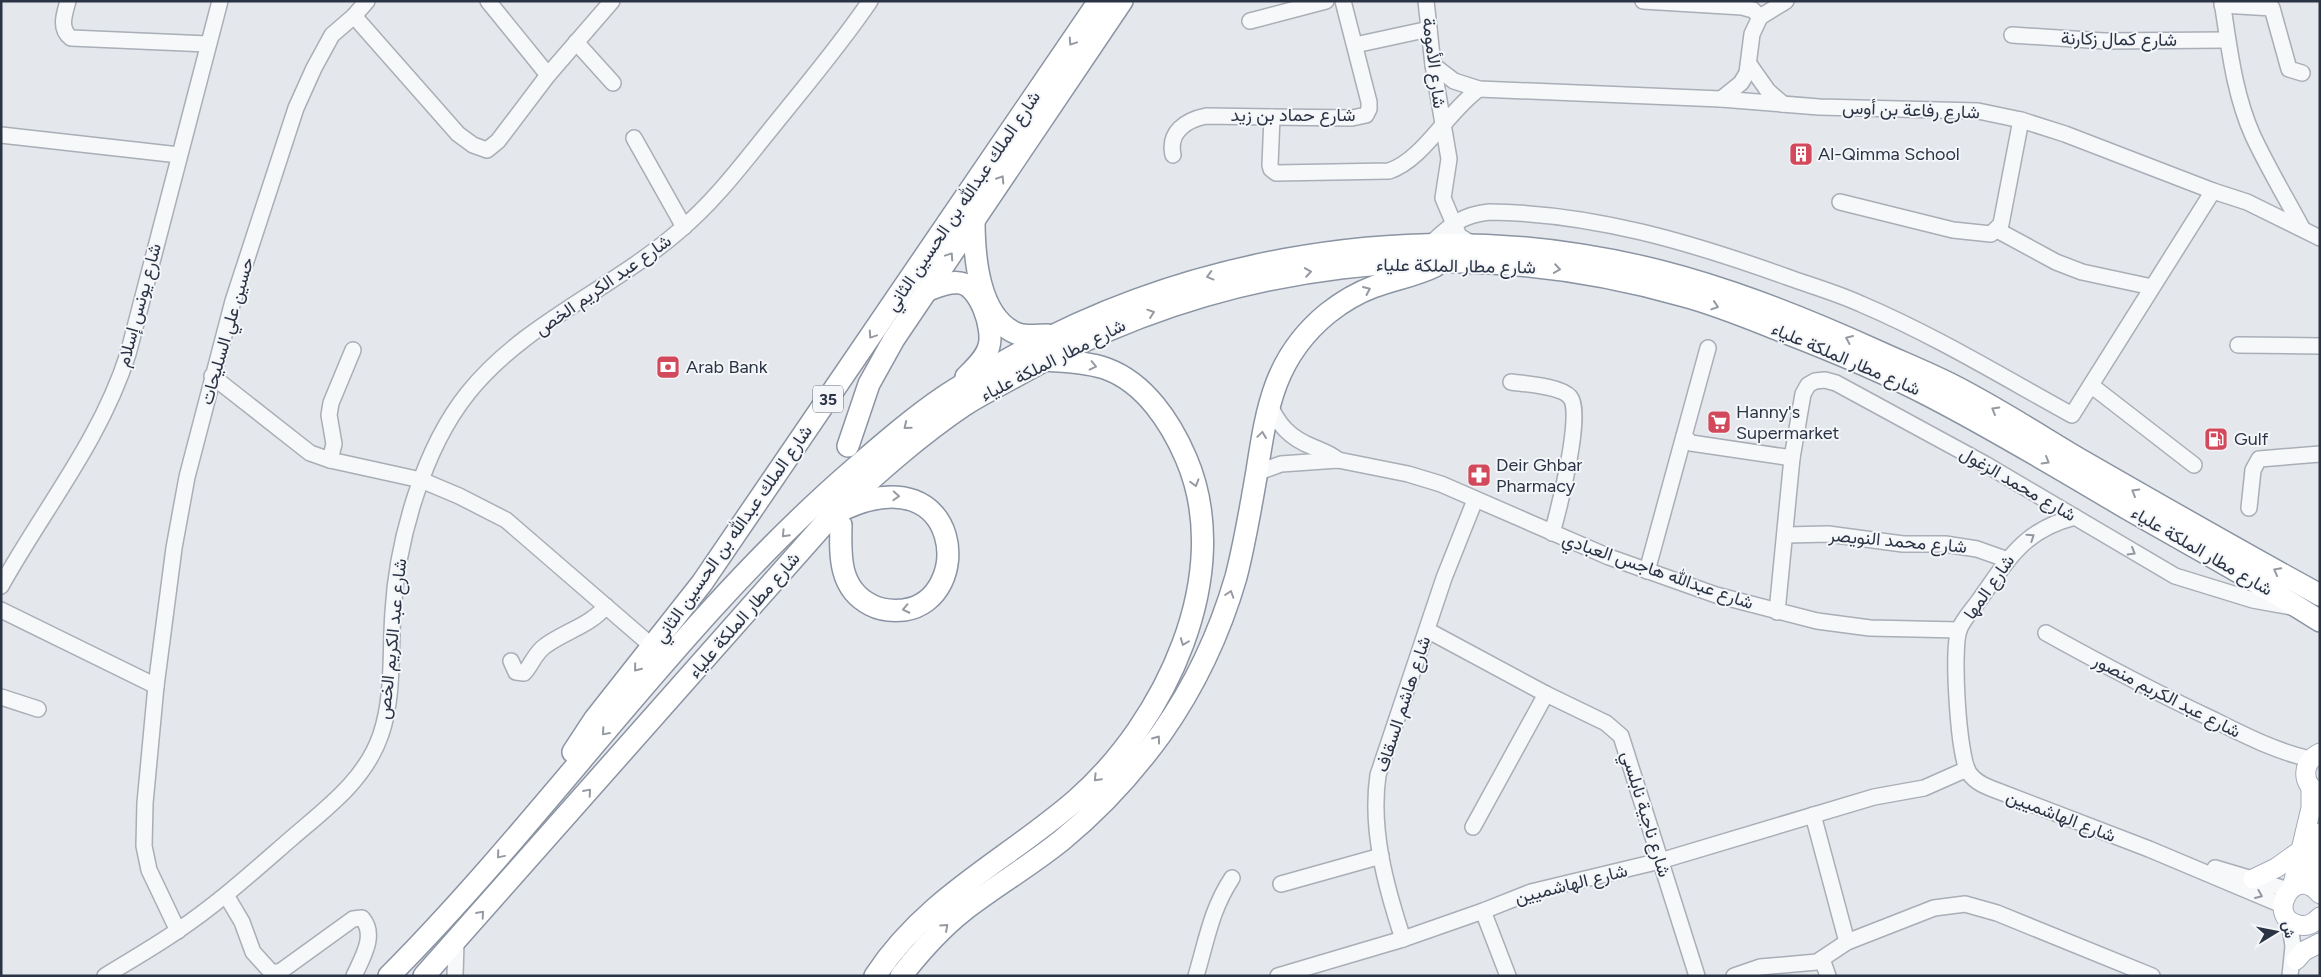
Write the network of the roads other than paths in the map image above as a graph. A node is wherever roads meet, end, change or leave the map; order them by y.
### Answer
1 (68, 1) edge
2 (220, 1) edge
3 (367, 1) edge
4 (488, 1) edge
5 (611, 1) edge
6 (870, 1) edge
7 (1099, 1) edge
8 (1122, 1) edge
9 (1326, 1) edge
10 (1343, 1) edge
11 (1426, 1) edge
12 (1643, 1) edge
13 (1786, 1) edge
14 (2222, 3) edge
15 (354, 16) junction
16 (1760, 18) junction
17 (1250, 20) dead end
18 (1429, 29) junction
19 (2012, 35) dead end
20 (2226, 40) junction
21 (576, 42) junction
22 (208, 44) junction
23 (1355, 45) junction
24 (1749, 64) junction
25 (1433, 65) junction
26 (2302, 73) dead end
27 (548, 75) junction
28 (613, 83) dead end
29 (1479, 89) junction
30 (1721, 99) junction
31 (1783, 104) junction
32 (1272, 117) junction
33 (2021, 120) junction
34 (1442, 125) junction
35 (1, 135) edge
36 (634, 138) dead end
37 (179, 155) junction
38 (1173, 155) dead end
39 (2213, 191) junction
40 (1840, 202) dead end
41 (974, 220) junction
42 (1453, 223) junction
43 (684, 227) junction
44 (2302, 228) junction
45 (1997, 230) junction
46 (2320, 238) edge
47 (1475, 246) junction
48 (1435, 254) junction
49 (2152, 287) junction
50 (926, 292) junction
51 (1054, 334) junction
52 (2238, 345) dead end
53 (2320, 346) edge
54 (1708, 348) dead end
55 (354, 350) dead end
56 (1045, 360) junction
57 (212, 376) junction
58 (1511, 382) dead end
59 (2092, 386) junction
60 (945, 396) junction
61 (1268, 402) junction
62 (1684, 436) junction
63 (848, 446) dead end
64 (2320, 454) edge
65 (1792, 458) junction
66 (330, 460) junction
67 (1338, 460) junction
68 (2194, 465) dead end
69 (1256, 473) junction
70 (421, 480) junction
71 (1475, 500) junction
72 (2249, 508) dead end
73 (2075, 517) junction
74 (837, 520) junction
75 (1552, 533) junction
76 (1786, 535) junction
77 (2008, 560) junction
78 (1647, 571) junction
79 (1, 586) edge
80 (2320, 595) edge
81 (606, 606) junction
82 (1, 610) edge
83 (1777, 612) junction
84 (2315, 618) edge
85 (1428, 630) junction
86 (1959, 630) junction
87 (2046, 633) dead end
88 (653, 647) junction
89 (511, 661) dead end
90 (156, 686) junction
91 (1546, 694) junction
92 (1, 698) edge
93 (38, 709) dead end
94 (1971, 774) junction
95 (2313, 774) edge
96 (552, 792) junction
97 (1813, 815) junction
98 (1473, 828) dead end
99 (2320, 833) edge
100 (2149, 849) junction
101 (2300, 851) junction
102 (1381, 856) junction
103 (1660, 862) junction
104 (1232, 878) dead end
105 (2253, 879) junction
106 (1282, 884) dead end
107 (2319, 893) edge
108 (226, 895) junction
109 (1483, 911) junction
110 (2301, 912) edge
111 (178, 931) junction
112 (909, 932) junction
113 (1403, 939) junction
114 (456, 942) junction
115 (1847, 942) junction
116 (2320, 943) edge
117 (920, 953) junction
118 (1822, 959) junction
119 (2292, 970) edge
120 (429, 971) edge
121 (455, 972) edge
122 (2136, 973) edge
123 (105, 976) edge
124 (354, 976) edge
125 (389, 976) edge
126 (875, 976) edge
127 (901, 976) edge
128 (1196, 976) edge
129 (1278, 976) edge
130 (1508, 976) edge
131 (1697, 976) edge
132 (1734, 976) edge
133 (1828, 976) edge
134 (2152, 976) edge

1 - 22 street
2 - 22 street, شارع يونس إسلام
3 - 15 street, حسين علي السليحات
4 - 27 street
5 - 21 street
6 - 43 street, شارع عبد الكريم الخص
7 -> 88 highway, شارع الملك عبدالله بن الحسين الثاني / 35
41 -> 8 highway, شارع الملك عبدالله بن الحسين الثاني / 35
9 - 17 street
10 - 23 street, شارع حماد بن زيد
11 - 18 street, شارع الأمومة
12 - 16 street
13 - 16 street
14 - 20 street
14 - 26 street
15 - 27 street
15 - 57 street, حسين علي السليحات
16 - 24 street
18 - 23 street
18 - 25 street, شارع الأمومة
19 - 20 street, شارع كمال زكارنة
20 - 44 street
21 - 27 street
21 - 28 street
22 - 37 street, شارع يونس إسلام
23 - 32 street, شارع حماد بن زيد
24 - 30 street
24 - 31 street
25 - 29 street, شارع رفاعة بن أوس
25 - 34 street, شارع الأمومة
29 - 30 street, شارع رفاعة بن أوس
29 - 34 street
30 - 31 street, شارع رفاعة بن أوس
31 - 33 street, شارع رفاعة بن أوس
32 - 34 street
32 - 38 street, شارع حماد بن زيد
33 - 39 street, شارع رفاعة بن أوس
33 - 45 street
34 - 42 street, شارع الأمومة
35 - 37 street
36 - 43 street
37 - 79 street, شارع يونس إسلام
39 - 44 street, شارع رفاعة بن أوس
39 - 49 street
40 - 45 street
50 -> 41 highway, شارع الملك عبدالله بن الحسين الثاني / 35
41 - 51 highway
42 - 47 street, شارع مطار الملكة علياء
42 - 48 street, شارع مطار الملكة علياء
42 - 59 street, شارع مطار الملكة علياء
43 - 70 street, شارع عبد الكريم الخص
44 - 46 street, شارع رفاعة بن أوس
45 - 49 street
47 - 48 highway, شارع مطار الملكة علياء
80 -> 47 highway, شارع مطار الملكة علياء
48 -> 51 highway, شارع مطار الملكة علياء
56 -> 48 highway, شارع مطار الملكة علياء
61 -> 48 highway
48 -> 84 highway, شارع مطار الملكة علياء
49 - 59 street
50 - 60 highway
50 - 63 highway, شارع الملك عبدالله بن الحسين الثاني / 35
51 - 60 highway, شارع مطار الملكة علياء
52 - 53 street
54 - 62 street
55 - 66 street
56 - 74 highway, شارع مطار الملكة علياء
56 -> 112 highway
57 - 66 street
57 - 90 street, حسين علي السليحات
58 - 75 street
59 - 68 street
60 -> 96 highway, شارع مطار الملكة علياء / 35
61 - 67 street, شارع عبدالله هاجس العبادي
69 -> 61 highway
62 - 65 street
62 - 78 street
64 - 72 street
65 - 73 street, شارع محمد الزغول
65 - 76 street, شارع محمد الزغول
66 - 70 street
67 - 69 street, شارع عبدالله هاجس العبادي
67 - 71 street, شارع عبدالله هاجس العبادي
117 -> 69 highway
70 - 81 street
70 - 108 street, شارع عبد الكريم الخص
71 - 75 street, شارع عبدالله هاجس العبادي
71 - 85 street, شارع هاشم السقاف
77 -> 73 street, شارع المها
73 -> 84 street, شارع محمد الزغول
74 -> 74 highway
114 -> 74 highway, شارع مطار الملكة علياء
75 - 78 street, شارع عبدالله هاجس العبادي
76 - 77 street, شارع محمد النويصر
76 - 83 street, شارع محمد الزغول
77 - 86 street, شارع المها
78 - 83 street, شارع عبدالله هاجس العبادي
81 - 88 street
81 - 89 street
82 - 90 street
83 - 86 street, شارع عبدالله هاجس العبادي
85 - 91 street, شارع ناجية نابلسي
85 - 102 street, شارع هاشم السقاف
86 - 94 street, شارع المها
87 - 95 street, شارع عبد الكريم منصور
88 -> 96 highway, شارع الملك عبدالله بن الحسين الثاني / 35
90 - 111 street, حسين علي السليحات
91 - 98 street
91 - 103 street, شارع ناجية نابلسي
92 - 93 street
94 - 97 street, شارع الهاشميين
94 - 100 street, شارع الهاشميين
95 - 101 main road
96 -> 125 highway, شارع مطار الملكة علياء / 35
97 - 103 street, شارع الهاشميين
97 - 115 street
99 - 107 main road
100 - 105 street, شارع الهاشميين
100 -> 110 street, شارع الهاشميين
101 - 105 main road
101 - 110 main road
102 - 106 street
102 - 113 street, شارع هاشم السقاف
103 - 109 street, شارع الهاشميين
103 - 131 street, شارع ناجية نابلسي
104 - 128 street
105 - 110 street, شارع الهاشميين
107 - 110 main road
108 - 111 street, شارع عبد الكريم الخص
108 - 124 street
109 - 113 street
109 - 130 street
110 - 119 street
111 - 123 street, شارع عبد الكريم الخص
112 - 117 highway
112 - 126 highway
113 - 129 street
114 - 120 highway, شارع مطار الملكة علياء
114 - 121 street
115 - 118 street
115 - 122 street
116 - 119 main road
117 - 127 highway
118 - 132 street
118 - 133 street
120 - 121 street
122 - 134 street

